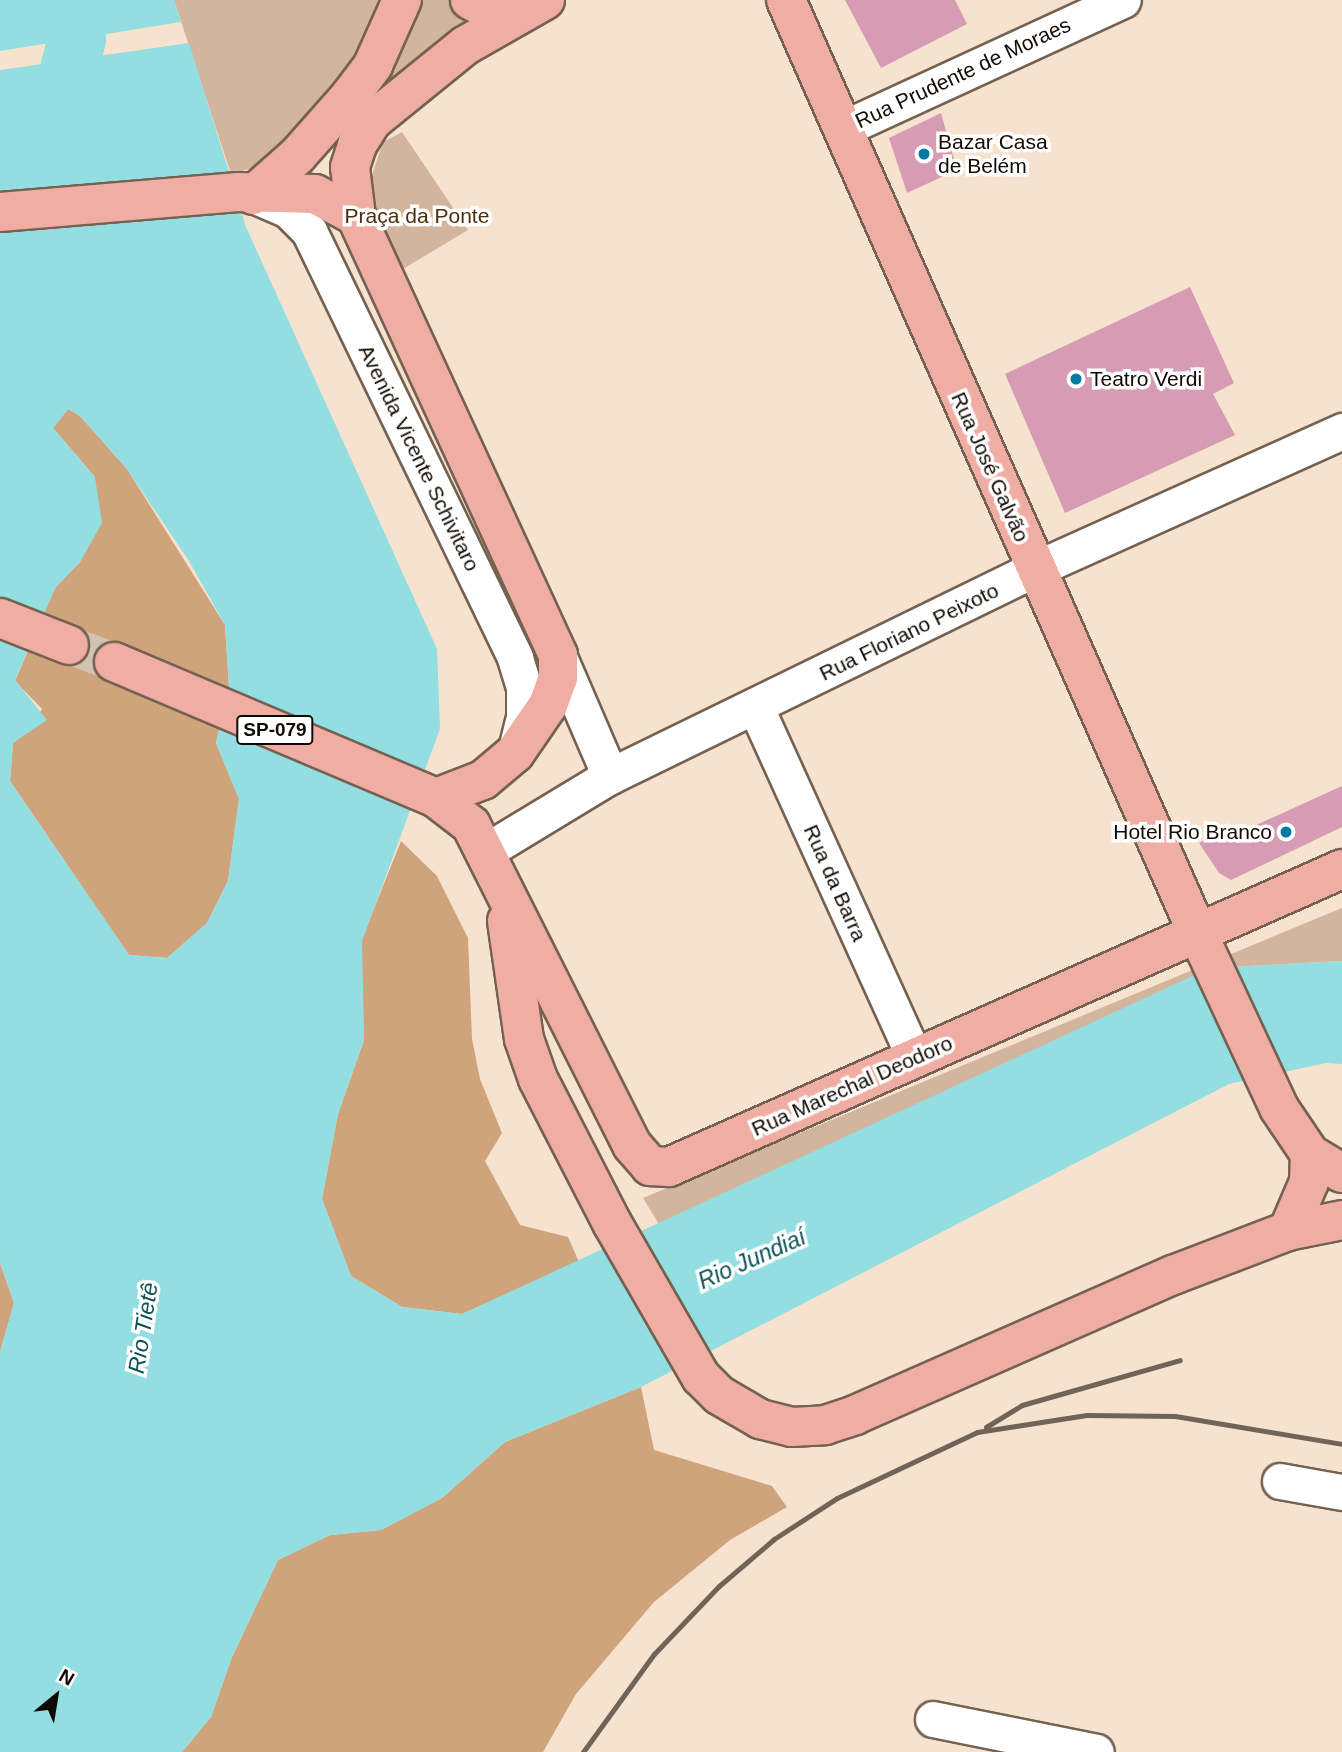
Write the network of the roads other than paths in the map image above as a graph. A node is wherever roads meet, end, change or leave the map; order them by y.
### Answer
1 (402, 0) edge
2 (470, 0) edge
3 (545, 0) edge
4 (786, 0) edge
5 (1123, 0) edge
6 (505, 19) junction
7 (842, 129) junction
8 (245, 193) junction
9 (0, 212) edge
10 (356, 216) junction
11 (1342, 431) edge
12 (1035, 569) junction
13 (0, 618) edge
14 (69, 645) tunnel mouth
15 (558, 655) junction
16 (114, 662) tunnel mouth
17 (756, 708) junction
18 (515, 753) junction
19 (610, 776) junction
20 (436, 798) junction
21 (486, 851) junction
22 (1342, 869) edge
23 (503, 887) junction
24 (1201, 943) junction
25 (915, 1058) junction
26 (1326, 1163) edge
27 (1342, 1220) edge
28 (1288, 1231) junction
29 (1280, 1481) dead end
30 (1342, 1492) edge
31 (933, 1719) dead end
32 (1096, 1752) edge

1 - 8 main road
2 - 6 main road
3 - 6 main road, Avenida Vicente Schivitaro
4 - 7 main road, Rua José Galvão
5 - 7 street, Rua Prudente de Moraes
6 - 10 main road, Avenida Vicente Schivitaro
7 - 12 main road, Rua José Galvão
8 - 9 main road
8 - 10 main road
8 - 18 street, Avenida Vicente Schivitaro
10 - 15 main road, Avenida Vicente Schivitaro
11 - 12 street, Rua Floriano Peixoto
12 - 17 street, Rua Floriano Peixoto
12 - 24 main road, Rua José Galvão
13 - 14 main road
15 - 18 main road
15 - 19 street, Avenida Vicente Schivitaro
16 - 20 main road, SP-079
17 - 19 street, Rua Floriano Peixoto
17 - 25 street, Rua da Barra
18 - 20 main road
19 - 21 street, Rua Floriano Peixoto
20 - 21 main road, Rua Marechal Deodoro
21 - 23 main road, Rua Marechal Deodoro
22 - 24 main road, Rua Marechal Deodoro
23 - 25 main road, Rua Marechal Deodoro
23 - 28 main road, Rua Marechal Deodoro
24 - 25 main road, Rua Marechal Deodoro
24 - 26 main road, Rua José Galvão
26 - 28 main road
27 - 28 main road, Rua Marechal Deodoro
29 - 30 street
31 - 32 street

